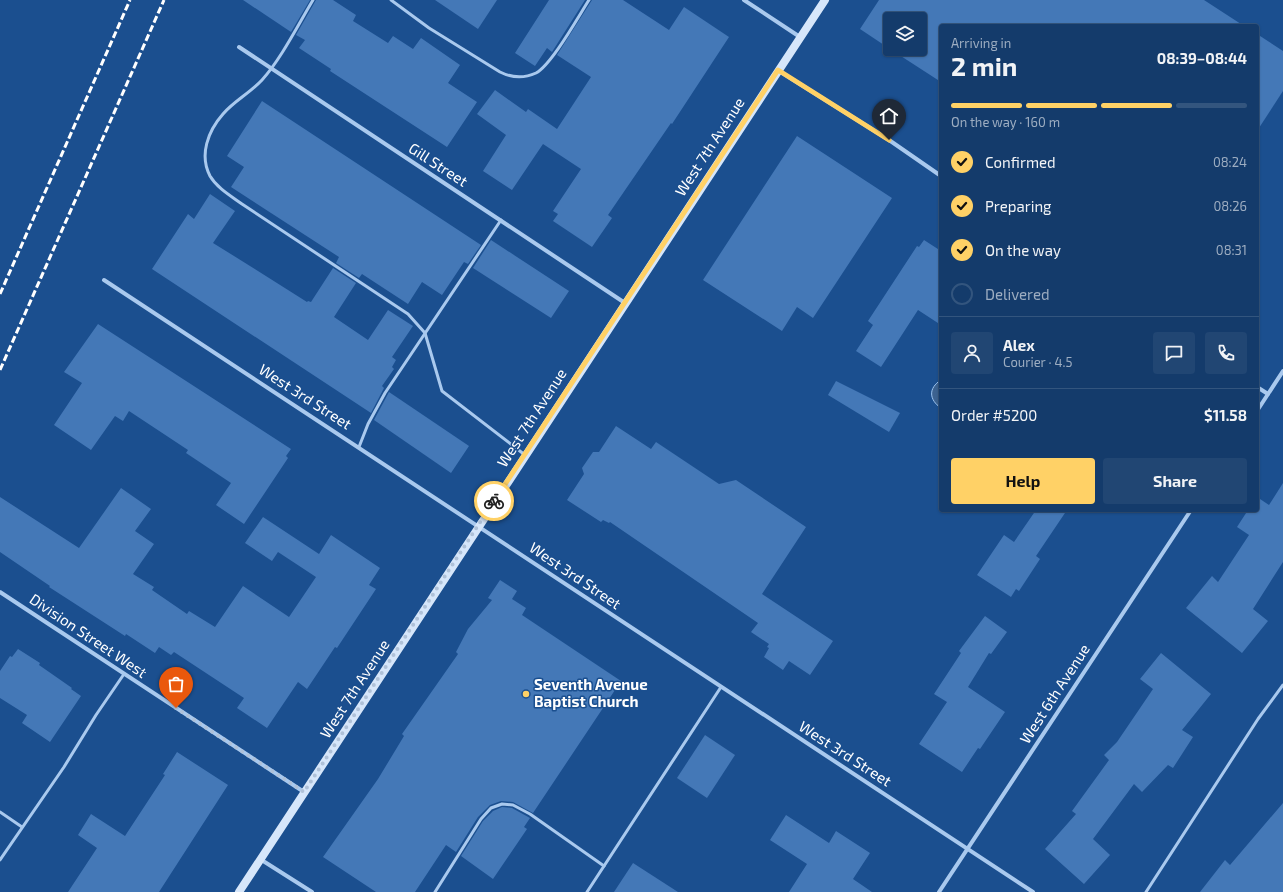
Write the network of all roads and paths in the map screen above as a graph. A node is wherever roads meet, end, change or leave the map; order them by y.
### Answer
1 (313, 0) edge
2 (391, 0) edge
3 (589, 0) edge
4 (744, 0) edge
5 (825, 0) edge
6 (800, 37) junction
7 (239, 47) dead end
8 (271, 69) junction
9 (778, 70) junction
10 (939, 175) edge
11 (501, 220) junction
12 (104, 280) dead end
13 (625, 303) junction
14 (426, 333) junction
15 (1283, 371) edge
16 (1259, 388) edge
17 (1268, 394) junction
18 (1259, 408) edge
19 (359, 448) junction
20 (525, 455) junction
21 (1190, 512) edge
22 (478, 526) junction
23 (0, 592) edge
24 (124, 674) junction
25 (1283, 685) edge
26 (721, 687) junction
27 (304, 792) junction
28 (0, 812) edge
29 (22, 827) junction
30 (968, 849) junction
31 (260, 859) junction
32 (0, 860) edge
33 (604, 866) junction
34 (238, 892) edge
35 (312, 892) edge
36 (435, 892) edge
37 (587, 892) edge
38 (938, 892) edge
39 (1033, 892) edge
40 (1146, 892) edge

1 - 8 lane
2 - 3 lane
4 - 6 street
5 - 6 street, West 7th Avenue
6 - 9 street, West 7th Avenue
7 - 8 street, Gill Street
8 - 11 street, Gill Street
8 - 14 lane
9 - 10 street
9 - 13 street, West 7th Avenue
11 - 13 street, Gill Street
11 - 14 lane
12 - 19 street, West 3rd Street
13 - 20 street, West 7th Avenue
14 - 19 lane
14 - 20 lane
15 - 17 street
16 - 17 street
17 - 18 street
19 - 22 street, West 3rd Street
20 - 22 street, West 7th Avenue
21 - 30 street, West 6th Avenue
22 - 26 street, West 3rd Street
22 - 27 street, West 7th Avenue
23 - 24 street, Division Street West
24 - 27 street, Division Street West
24 - 29 lane
25 - 40 lane
26 - 30 street, West 3rd Street
26 - 33 lane
27 - 31 street, West 7th Avenue
28 - 29 lane
29 - 32 lane
30 - 38 street, West 6th Avenue
30 - 39 street, West 3rd Street
31 - 34 street, West 7th Avenue
31 - 35 street
33 - 36 lane
33 - 37 lane

